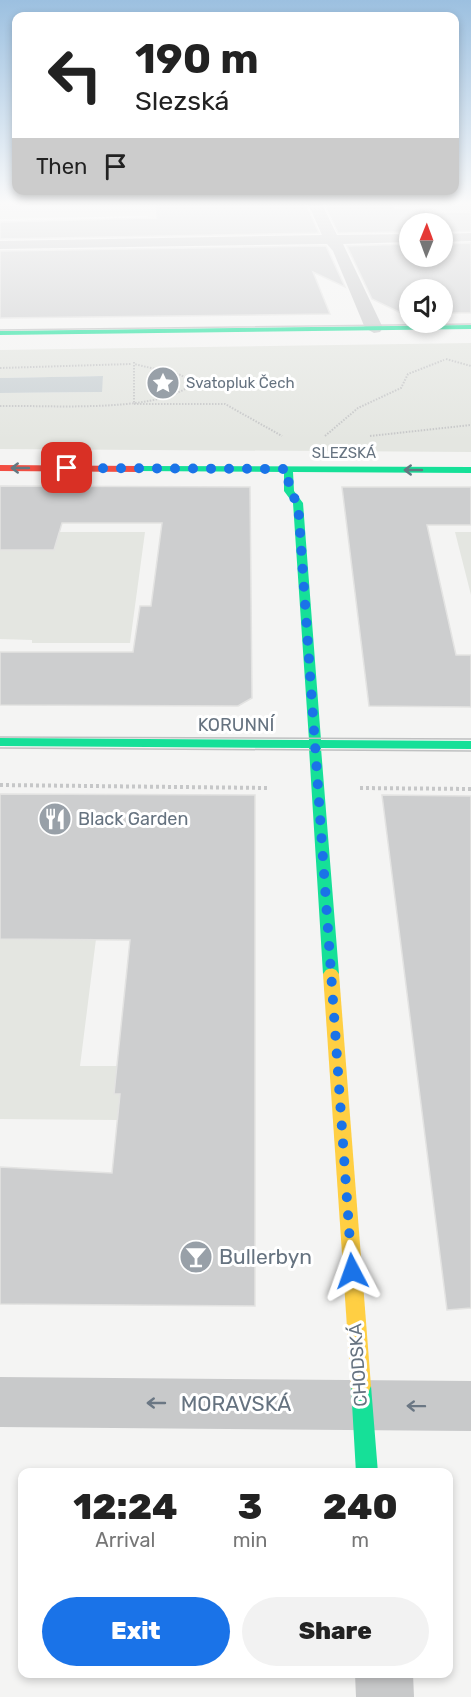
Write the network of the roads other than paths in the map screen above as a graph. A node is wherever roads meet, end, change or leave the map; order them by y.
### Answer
1 (354, 283) edge
2 (471, 327) edge
3 (374, 328) junction
4 (0, 333) edge
5 (0, 468) edge
6 (288, 469) junction
7 (471, 470) edge
8 (0, 742) edge
9 (315, 744) junction
10 (471, 745) edge
11 (0, 1402) edge
12 (361, 1405) junction
13 (471, 1406) edge
14 (367, 1468) edge
15 (384, 1678) edge
16 (386, 1697) edge

1 - 3 street
2 - 3 street
3 - 4 street
6 -> 5 street, SLEZSKÁ
7 -> 6 street, SLEZSKÁ
6 - 9 street, CHODSKÁ
8 - 9 street, KORUNNÍ
9 - 10 street, KORUNNÍ
9 - 12 street, CHODSKÁ
12 -> 11 street, MORAVSKÁ
13 -> 12 street, MORAVSKÁ
12 - 14 street, CHODSKÁ
15 - 16 street

